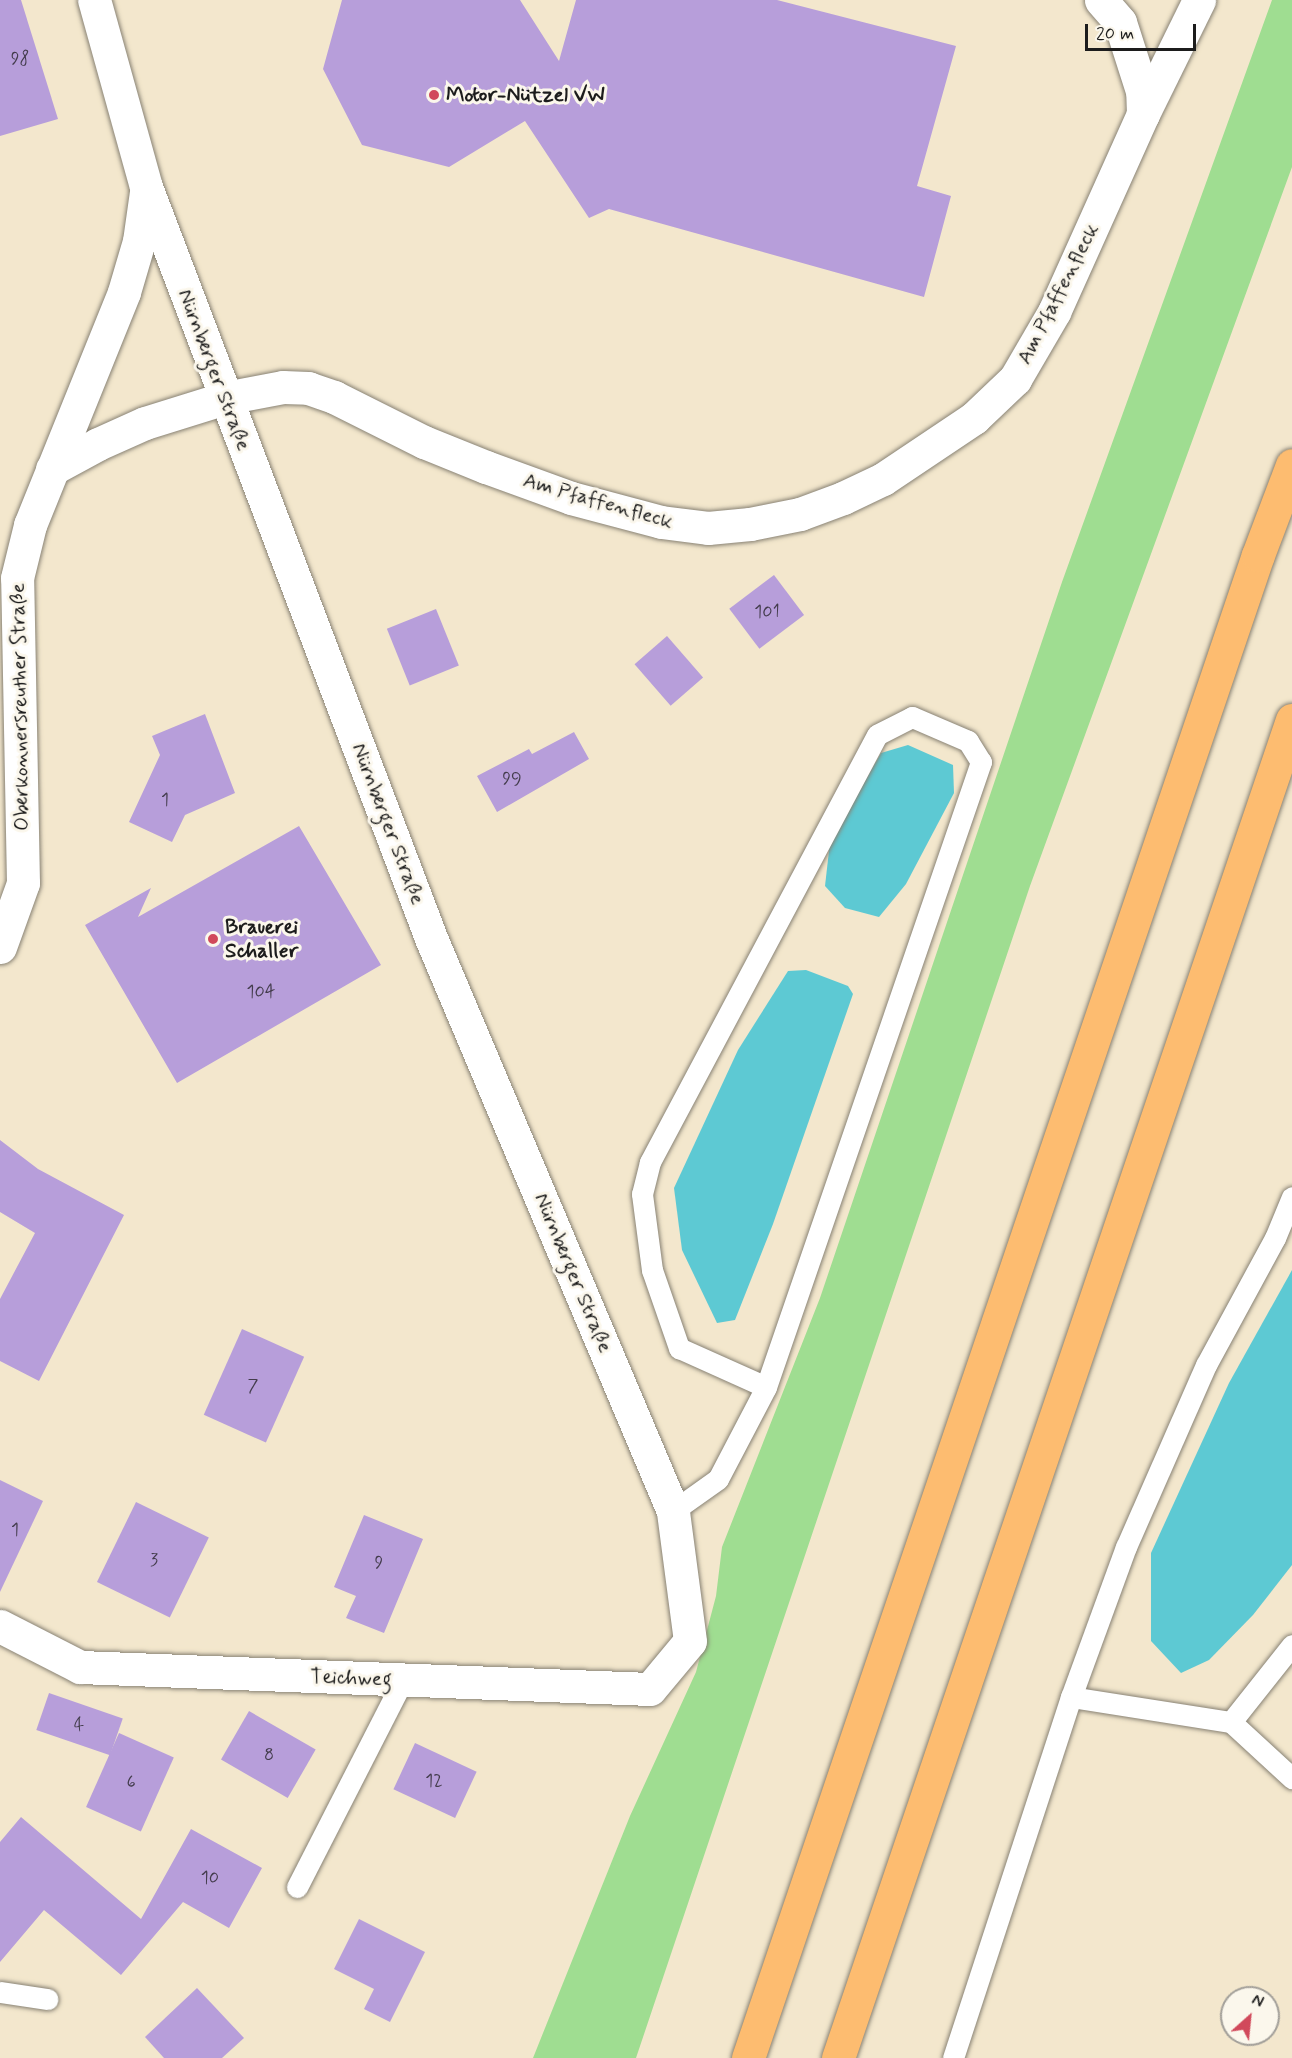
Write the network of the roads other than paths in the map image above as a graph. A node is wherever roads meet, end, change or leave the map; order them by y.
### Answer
1 (94, 0) edge
2 (1101, 0) edge
3 (1199, 0) edge
4 (1143, 114) junction
5 (146, 187) junction
6 (225, 398) junction
7 (1292, 465) edge
8 (52, 470) junction
9 (1292, 720) edge
10 (0, 947) edge
11 (1292, 1197) edge
12 (766, 1387) junction
13 (673, 1511) junction
14 (0, 1626) edge
15 (690, 1641) joint
16 (1292, 1645) edge
17 (403, 1680) junction
18 (1071, 1697) junction
19 (1230, 1722) junction
20 (1292, 1779) edge
21 (297, 1887) dead end
22 (0, 1992) edge
23 (47, 1999) dead end
24 (748, 2058) edge
25 (838, 2058) edge
26 (953, 2058) edge

1 - 5 street, Nürnberger Straße
2 - 4 street
3 - 4 street, Am Pfaffenfleck
4 - 6 street, Am Pfaffenfleck
5 - 6 street, Nürnberger Straße
5 - 8 street, Oberkonnersreuther Straße
6 - 8 street
6 - 13 street, Nürnberger Straße
7 - 24 highway
8 - 10 street, Oberkonnersreuther Straße
9 - 25 highway
11 - 18 lane
12 - 12 lane
12 - 13 lane
13 - 15 street, Nürnberger Straße
14 - 17 street, Teichweg
15 - 17 street, Teichweg
16 - 19 lane
17 - 21 lane
18 - 19 lane
18 - 26 lane
19 - 20 lane
22 - 23 lane

